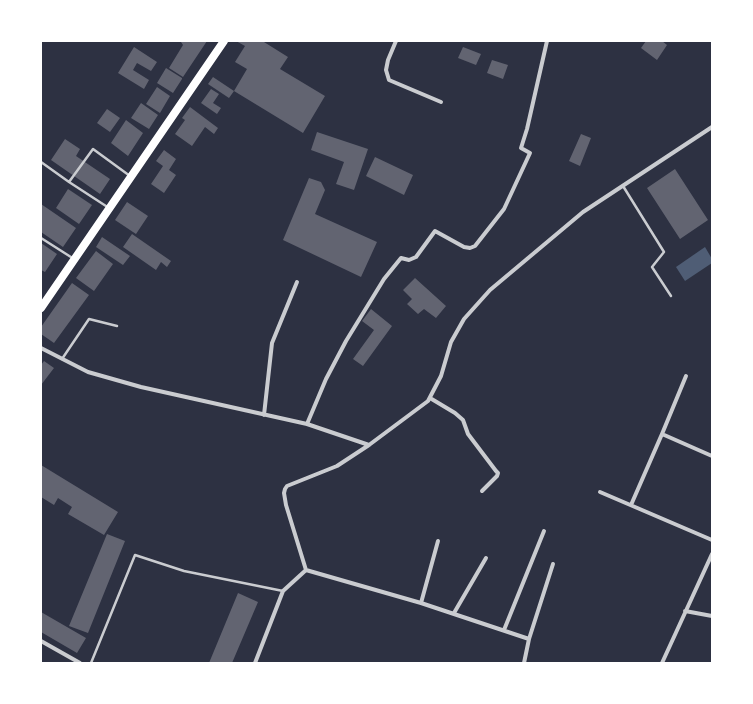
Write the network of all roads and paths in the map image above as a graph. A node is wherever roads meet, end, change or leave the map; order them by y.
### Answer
1 (224, 41) edge
2 (396, 41) edge
3 (547, 41) edge
4 (441, 102) dead end
5 (712, 127) edge
6 (41, 162) edge
7 (131, 176) junction
8 (69, 182) junction
9 (623, 186) junction
10 (109, 208) junction
11 (41, 238) edge
12 (74, 259) junction
13 (297, 282) dead end
14 (671, 296) dead end
15 (41, 308) edge
16 (117, 326) dead end
17 (41, 348) edge
18 (62, 359) junction
19 (686, 376) dead end
20 (430, 398) junction
21 (264, 415) junction
22 (307, 424) junction
23 (662, 434) junction
24 (369, 445) junction
25 (712, 456) edge
26 (482, 491) dead end
27 (600, 492) dead end
28 (631, 505) junction
29 (544, 531) dead end
30 (712, 540) edge
31 (438, 541) dead end
32 (712, 554) edge
33 (486, 558) dead end
34 (553, 564) dead end
35 (306, 570) junction
36 (283, 591) junction
37 (421, 603) junction
38 (685, 611) junction
39 (454, 613) junction
40 (712, 616) edge
41 (504, 630) junction
42 (528, 639) junction
43 (41, 641) edge
44 (80, 663) edge
45 (91, 663) edge
46 (254, 663) edge
47 (524, 663) edge
48 (662, 663) edge

1 - 7 main road
2 - 4 street
3 - 22 street
5 - 9 street
6 - 8 lane
7 - 8 lane
7 - 10 main road
8 - 10 lane
9 - 14 lane
9 - 20 street
10 - 12 main road
11 - 12 lane
12 - 15 main road
13 - 21 street
16 - 18 lane
17 - 18 street
18 - 21 street
19 - 23 street
20 - 24 street
20 - 26 street
21 - 22 street
22 - 24 street
23 - 25 street
23 - 28 street
24 - 35 street
27 - 28 street
28 - 30 street
29 - 41 street
31 - 37 street
32 - 38 street
33 - 39 street
34 - 42 street
35 - 36 street
35 - 37 street
36 - 45 lane
36 - 46 street
37 - 39 street
38 - 40 street
38 - 48 street
39 - 41 street
41 - 42 street
42 - 47 street
43 - 44 street

